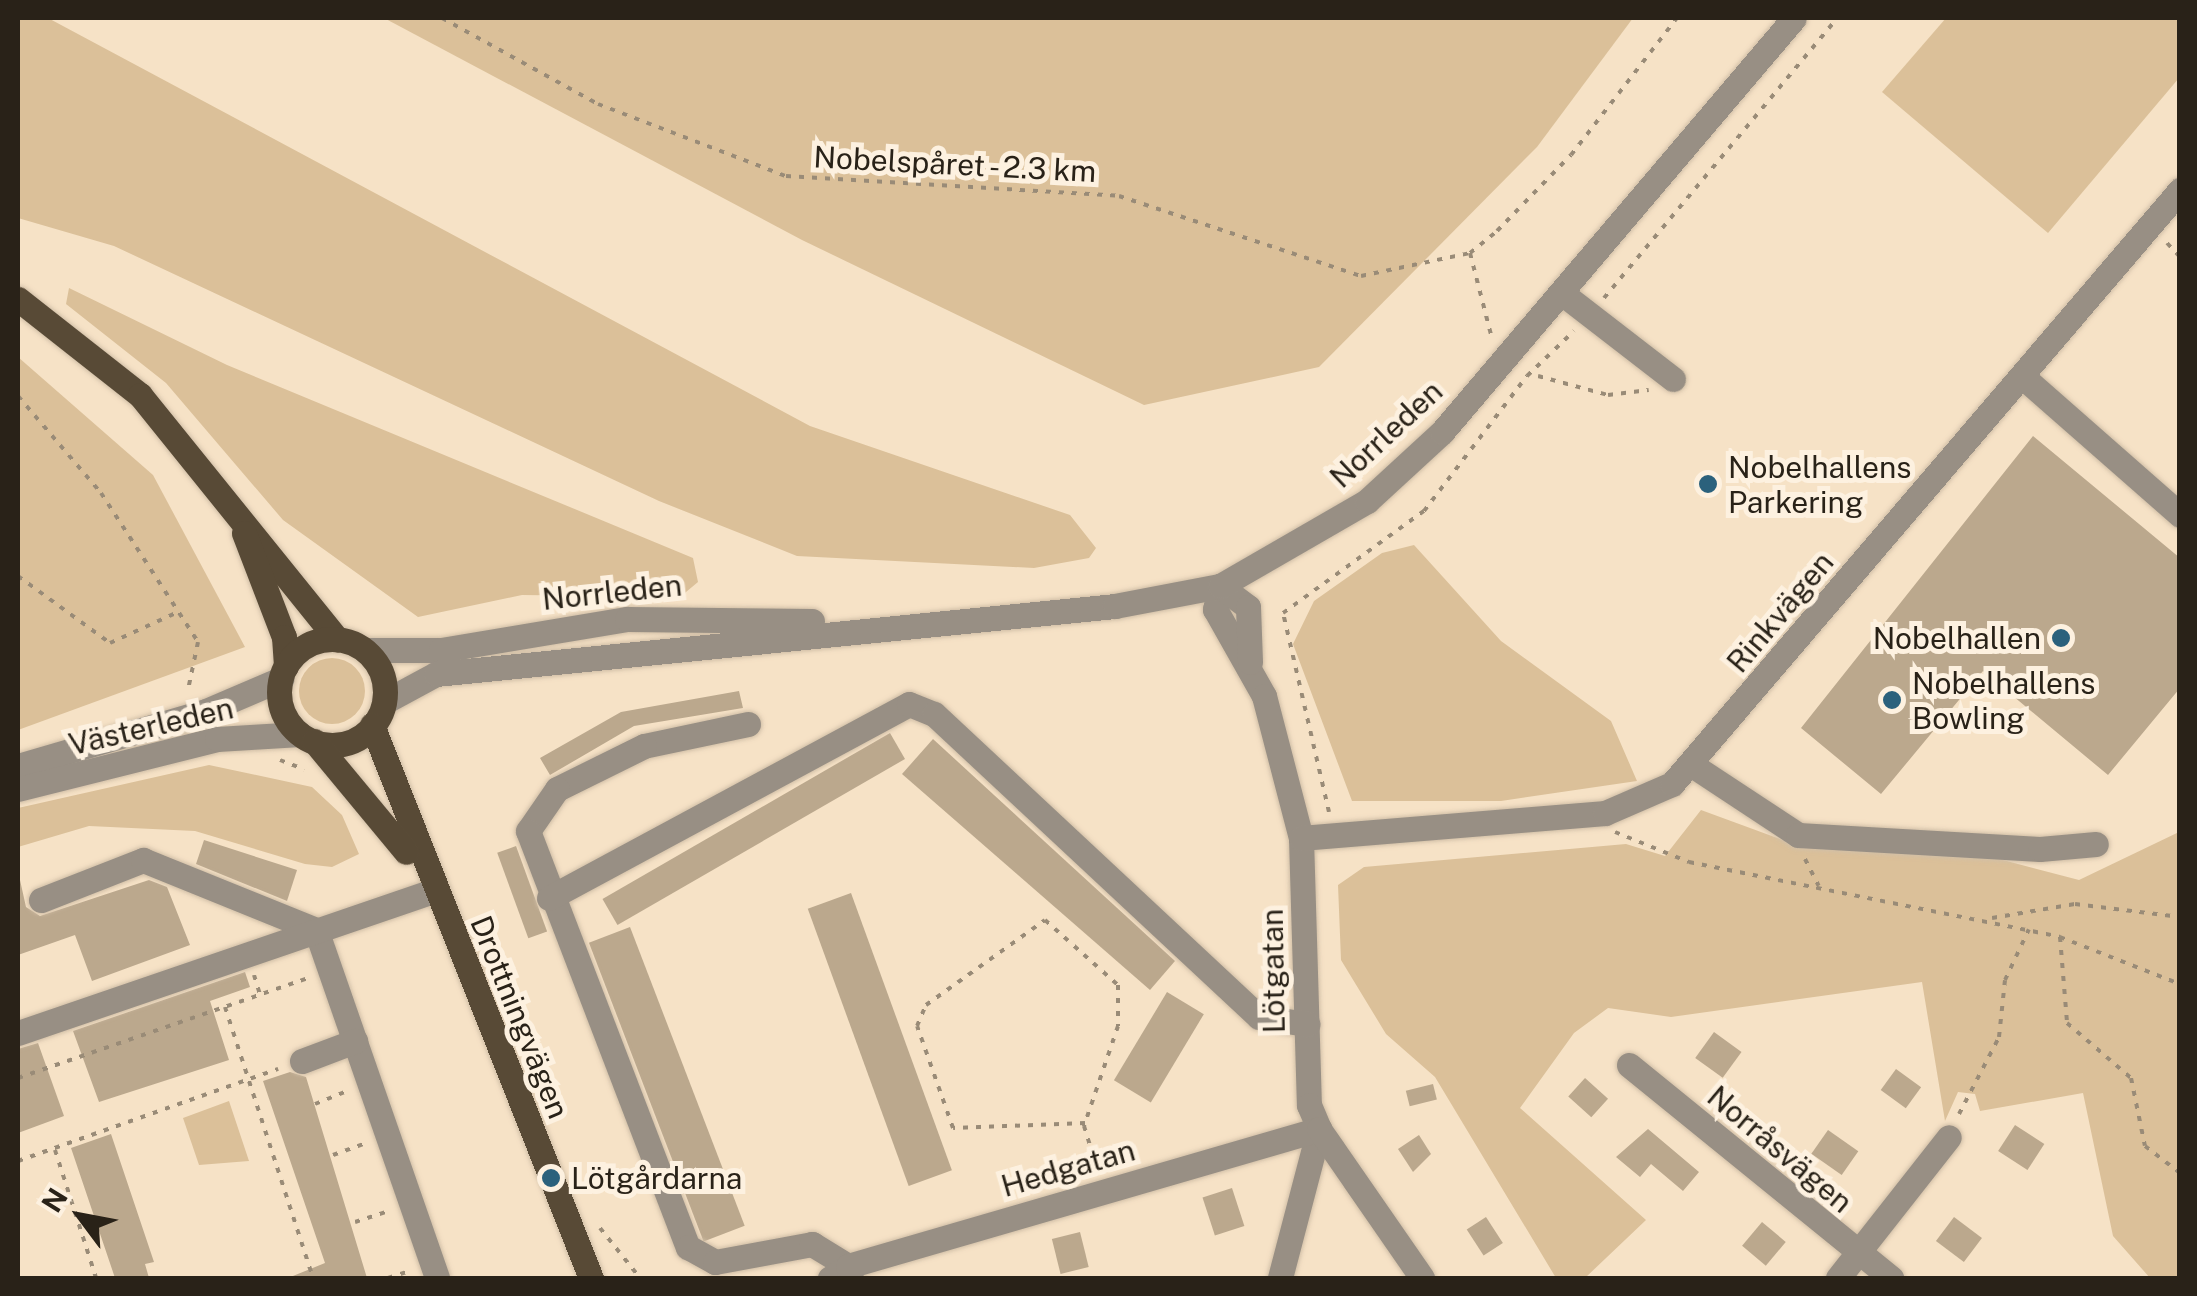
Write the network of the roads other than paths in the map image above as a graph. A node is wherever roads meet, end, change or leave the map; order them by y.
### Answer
1 (1794, 18) edge
2 (2180, 190) edge
3 (1562, 294) junction
4 (18, 299) edge
5 (2022, 378) junction
6 (1673, 379) road end
7 (232, 506) junction
8 (2180, 515) edge
9 (1220, 586) junction
10 (867, 624) junction
11 (337, 639) junction
12 (365, 650) junction
13 (283, 672) junction
14 (378, 713) junction
15 (748, 724) dead end
16 (307, 738) junction
17 (1692, 765) junction
18 (18, 766) edge
19 (18, 790) edge
20 (1300, 838) junction
21 (2096, 844) dead end
22 (433, 891) junction
23 (549, 898) junction
24 (40, 900) dead end
25 (316, 930) junction
26 (1308, 1024) junction
27 (18, 1033) edge
28 (354, 1041) junction
29 (302, 1061) road end
30 (1629, 1065) dead end
31 (1319, 1129) junction
32 (1949, 1137) road end
33 (1857, 1255) junction
34 (843, 1274) edge
35 (438, 1278) edge
36 (591, 1278) edge
37 (1280, 1278) edge
38 (1422, 1278) edge
39 (1838, 1278) edge
40 (1892, 1278) edge

1 - 3 street, Norrleden
2 - 5 street, Rinkvägen
3 - 6 street
3 - 9 street, Norrleden
4 - 7 main road
5 - 8 street
5 - 17 street, Rinkvägen
7 - 11 main road
7 - 13 main road
9 - 10 street, Norrleden
9 - 20 street, Lötgatan
10 - 12 street, Norrleden
10 - 14 street, Norrleden
11 - 12 main road
11 - 13 main road
12 - 14 main road
13 - 16 main road
13 - 18 street, Västerleden
14 - 16 main road
14 - 22 main road, Drottningvägen
15 - 23 street
16 - 19 street, Västerleden
16 - 22 main road, Drottningvägen
17 - 20 street, Rinkvägen
17 - 21 street
20 - 26 street, Lötgatan
22 - 25 street
22 - 36 main road, Drottningvägen
23 - 26 street
23 - 34 street
24 - 25 street
25 - 27 street
25 - 28 street
26 - 31 street, Lötgatan
28 - 29 street
28 - 35 street
30 - 33 street, Norråsvägen
31 - 34 street, Hedgatan
31 - 37 street, Lötgatan
31 - 38 street
32 - 33 street
33 - 39 street
33 - 40 street, Norråsvägen

